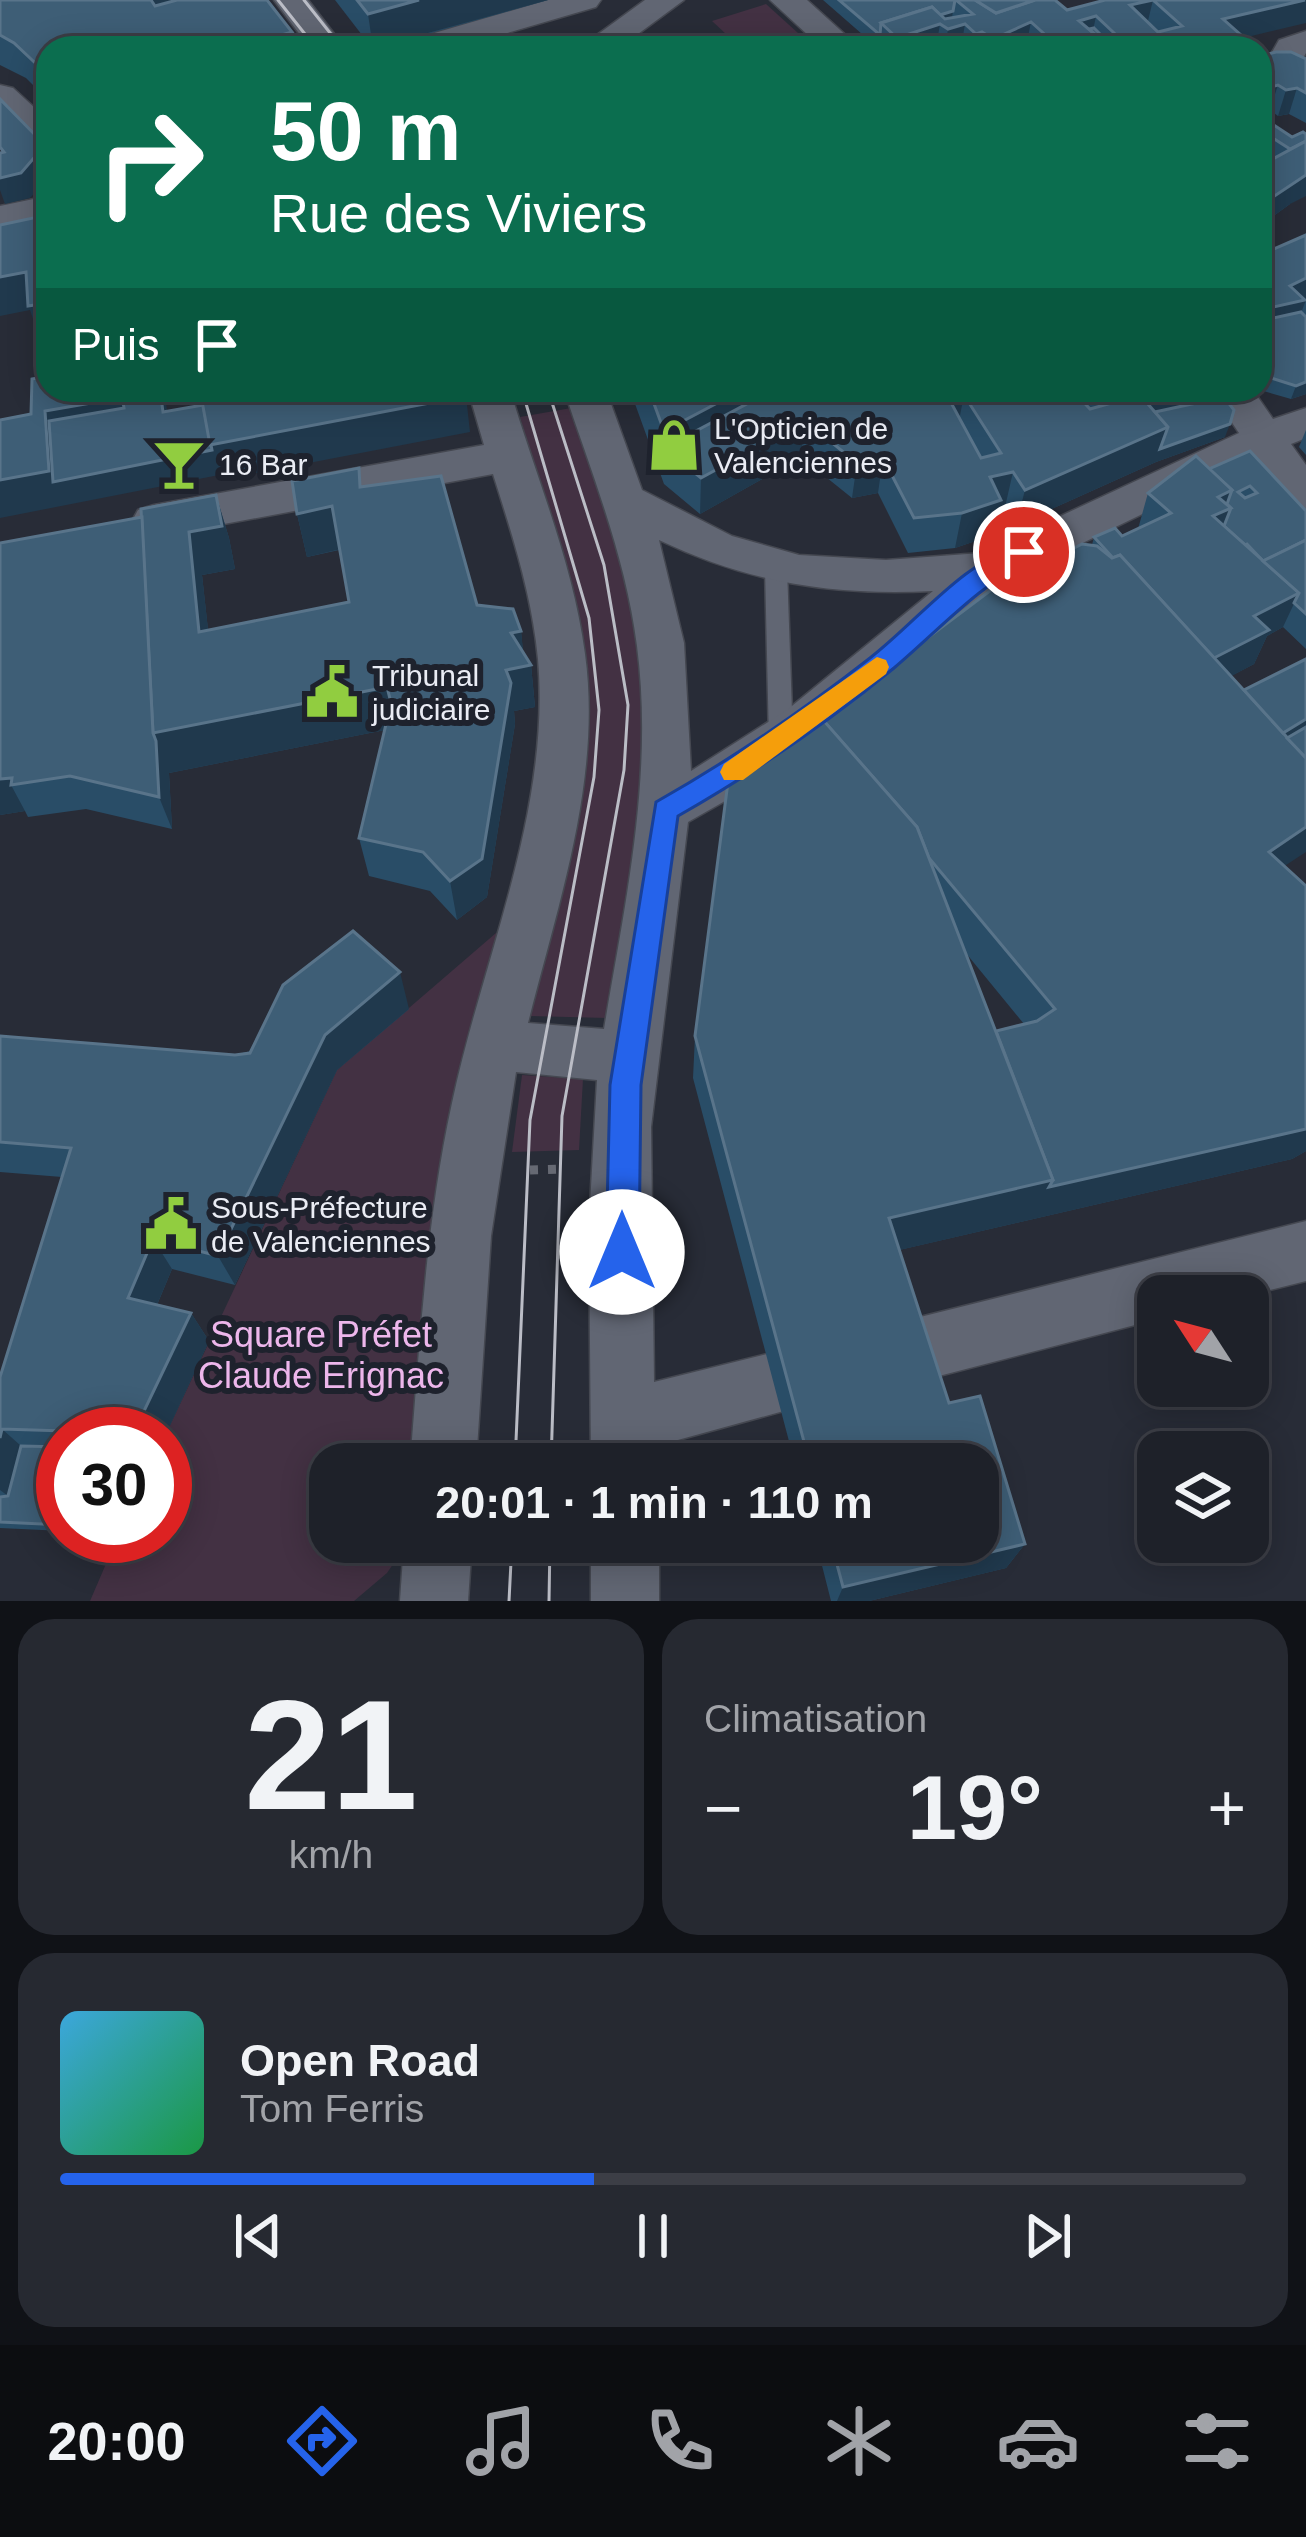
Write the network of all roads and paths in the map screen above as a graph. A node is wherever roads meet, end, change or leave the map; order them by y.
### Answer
1 (291, 0) edge
2 (584, 0) edge
3 (667, 0) edge
4 (787, 0) edge
5 (319, 36) edge
6 (460, 36) edge
7 (614, 36) edge
8 (829, 36) edge
9 (0, 96) edge
10 (36, 128) edge
11 (36, 210) edge
12 (0, 218) edge
13 (492, 402) edge
14 (589, 402) edge
15 (1239, 402) edge
16 (1306, 422) edge
17 (1263, 438) junction
18 (508, 456) junction
19 (1306, 498) edge
20 (624, 500) junction
21 (114, 529) edge
22 (776, 568) junction
23 (988, 569) junction
24 (807, 730) junction
25 (665, 810) junction
26 (496, 1045) junction
27 (629, 1057) junction
28 (622, 1167) junction
29 (469, 1172) junction
30 (1306, 1251) edge
31 (908, 1352) edge
32 (775, 1384) edge
33 (445, 1443) edge
34 (624, 1443) edge
35 (437, 1563) edge
36 (625, 1563) edge
37 (434, 1601) edge
38 (625, 1601) edge

1 - 5 street
2 - 6 street
3 - 7 street
4 - 8 street
9 - 10 street
11 - 12 street
13 - 18 street
14 - 20 street
15 - 17 street
16 - 17 street
17 - 19 street
17 - 23 street
18 - 21 street
18 - 26 street
20 - 22 street
20 - 25 street
22 - 23 street
22 - 24 lane
23 - 24 street
24 - 25 street
25 - 27 street
26 - 27 street
26 - 29 street
27 - 28 street
28 - 29 path
28 - 34 street
29 - 33 street
30 - 31 street
32 - 34 street
35 - 37 street
36 - 38 street

